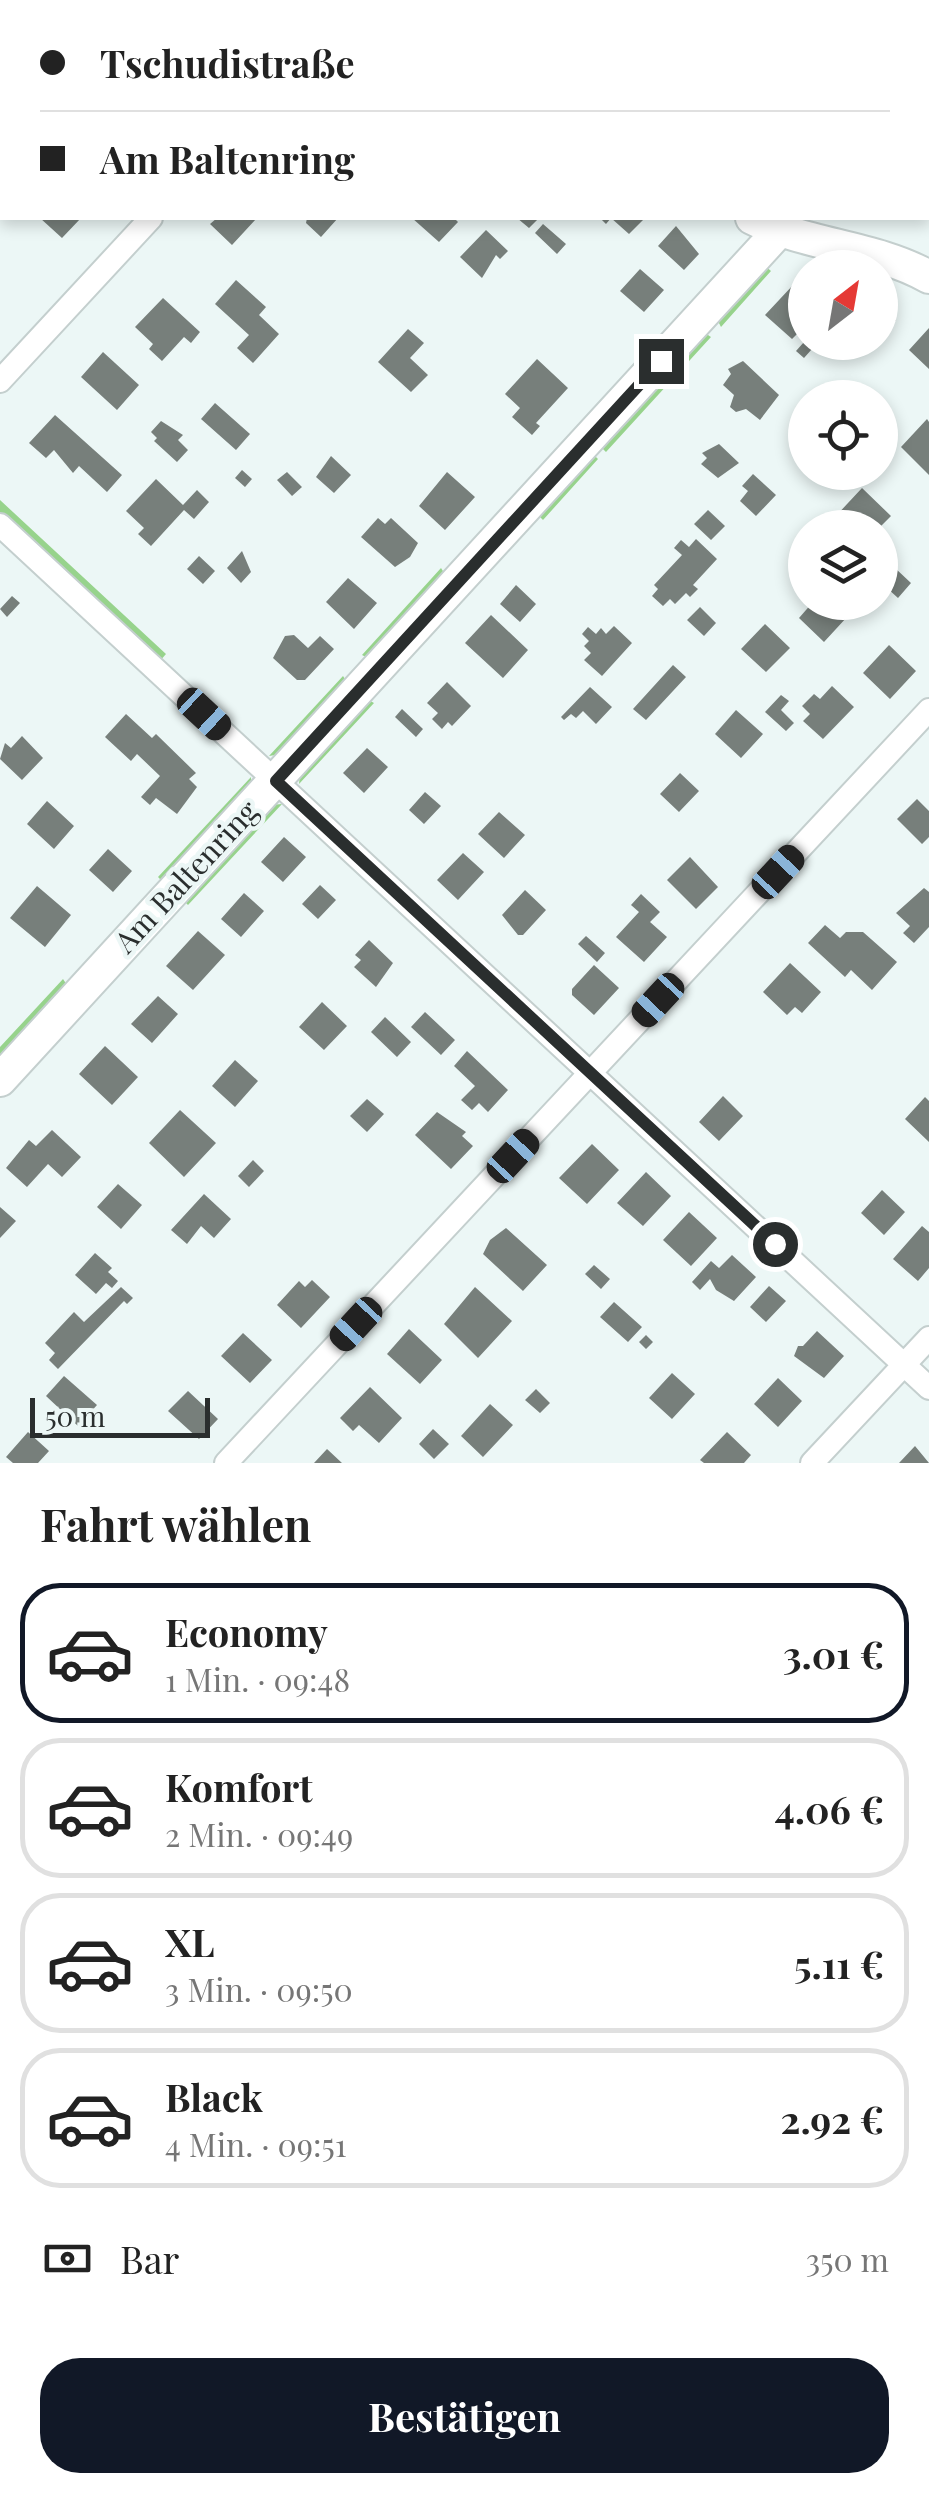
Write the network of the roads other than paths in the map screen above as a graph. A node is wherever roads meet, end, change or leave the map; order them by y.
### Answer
1 (149, 220) edge
2 (766, 224) edge
3 (929, 277) edge
4 (0, 381) edge
5 (0, 525) edge
6 (929, 710) edge
7 (276, 781) junction
8 (591, 1072) junction
9 (0, 1080) edge
10 (929, 1338) edge
11 (904, 1364) junction
12 (929, 1388) edge
13 (226, 1463) edge
14 (812, 1463) edge

1 - 4 street
2 - 3 street
2 - 7 street, Am Baltenring
5 - 7 street
6 - 8 street
7 - 8 street
7 - 9 street, Am Baltenring
8 - 11 street
8 - 13 street
10 - 11 street
11 - 12 street
11 - 14 street

